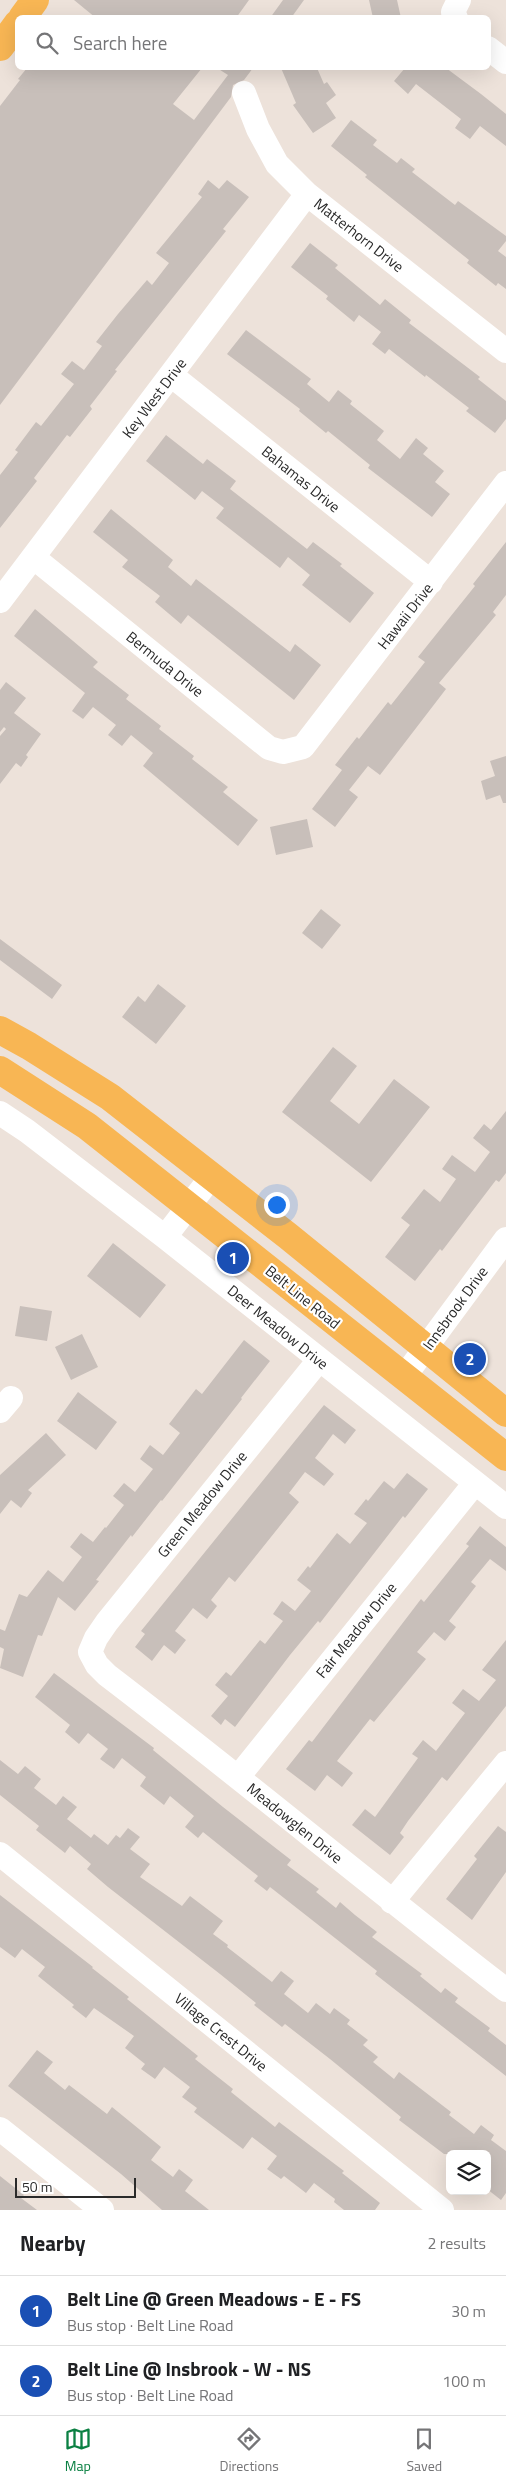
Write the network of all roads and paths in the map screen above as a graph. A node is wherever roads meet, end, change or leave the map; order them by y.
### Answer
1 (35, 0) edge
2 (459, 0) edge
3 (24, 15) edge
4 (455, 15) edge
5 (15, 27) edge
6 (0, 47) edge
7 (491, 50) edge
8 (506, 62) edge
9 (244, 93) dead end
10 (307, 194) junction
11 (506, 352) edge
12 (171, 375) junction
13 (506, 483) edge
14 (33, 557) junction
15 (431, 582) junction
16 (0, 601) edge
17 (303, 747) joint
18 (0, 1030) edge
19 (0, 1070) edge
20 (0, 1114) edge
21 (212, 1176) junction
22 (189, 1206) junction
23 (165, 1237) junction
24 (506, 1239) edge
25 (425, 1349) junction
26 (319, 1360) junction
27 (404, 1377) junction
28 (506, 1413) edge
29 (506, 1457) edge
30 (475, 1483) junction
31 (506, 1507) edge
32 (90, 1652) joint
33 (506, 1763) edge
34 (238, 1777) junction
35 (0, 1854) edge
36 (392, 1902) junction
37 (506, 1990) edge
38 (0, 2129) edge
39 (102, 2210) edge
40 (442, 2210) edge

1 - 3 main road
2 - 4 street
5 - 6 main road
7 - 8 street
9 - 10 street, Matterhorn Drive
10 - 11 street, Matterhorn Drive
10 - 12 street, Key West Drive
12 - 14 street, Key West Drive
12 - 15 street, Bahamas Drive
13 - 15 street, Hawaii Drive
14 - 16 street, Key West Drive
14 - 17 street, Bermuda Drive
15 - 17 street, Hawaii Drive
18 - 21 main road
19 - 22 main road, Belt Line Road
20 - 23 street, Deer Meadow Drive
21 - 22 street
21 - 25 main road
22 - 23 street
22 - 27 main road, Belt Line Road
23 - 26 street, Deer Meadow Drive
24 - 25 street, Innsbrook Drive
25 - 27 street, Innsbrook Drive
25 - 28 main road
26 - 30 street, Deer Meadow Drive
26 - 32 street, Green Meadow Drive
27 - 29 main road, Belt Line Road
30 - 31 street, Deer Meadow Drive
30 - 34 street, Fair Meadow Drive
32 - 34 street, Meadowglen Drive
33 - 36 street
34 - 36 street, Meadowglen Drive
35 - 40 street, Village Crest Drive
36 - 37 street, Meadowglen Drive
38 - 39 street

